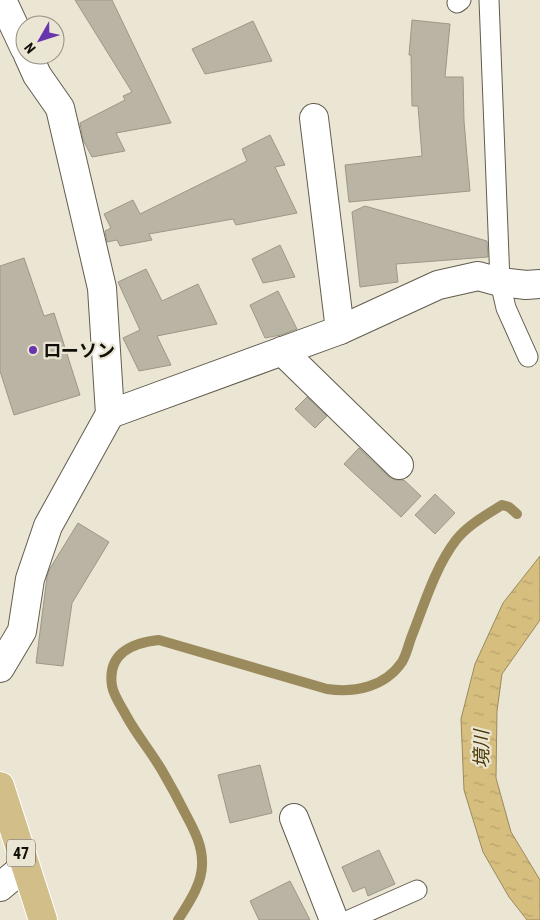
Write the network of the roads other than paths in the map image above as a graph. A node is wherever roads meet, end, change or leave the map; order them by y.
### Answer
1 (2, 0) edge
2 (489, 0) edge
3 (15, 27) edge
4 (33, 65) edge
5 (314, 118) dead end
6 (500, 282) junction
7 (540, 284) edge
8 (340, 330) junction
9 (282, 351) junction
10 (528, 356) dead end
11 (110, 414) junction
12 (399, 465) dead end
13 (0, 668) edge
14 (0, 786) edge
15 (294, 818) dead end
16 (26, 866) junction
17 (0, 887) edge
18 (417, 890) dead end
19 (43, 920) edge
20 (334, 920) edge
21 (349, 920) edge

1 - 3 street
2 - 6 lane
4 - 11 street
5 - 8 street
6 - 7 street
6 - 8 street
6 - 10 lane
8 - 9 street
9 - 11 street
9 - 12 street
11 - 13 street
14 - 16 main road, 47
15 - 20 street
16 - 17 street
16 - 19 main road, 47
18 - 21 lane

